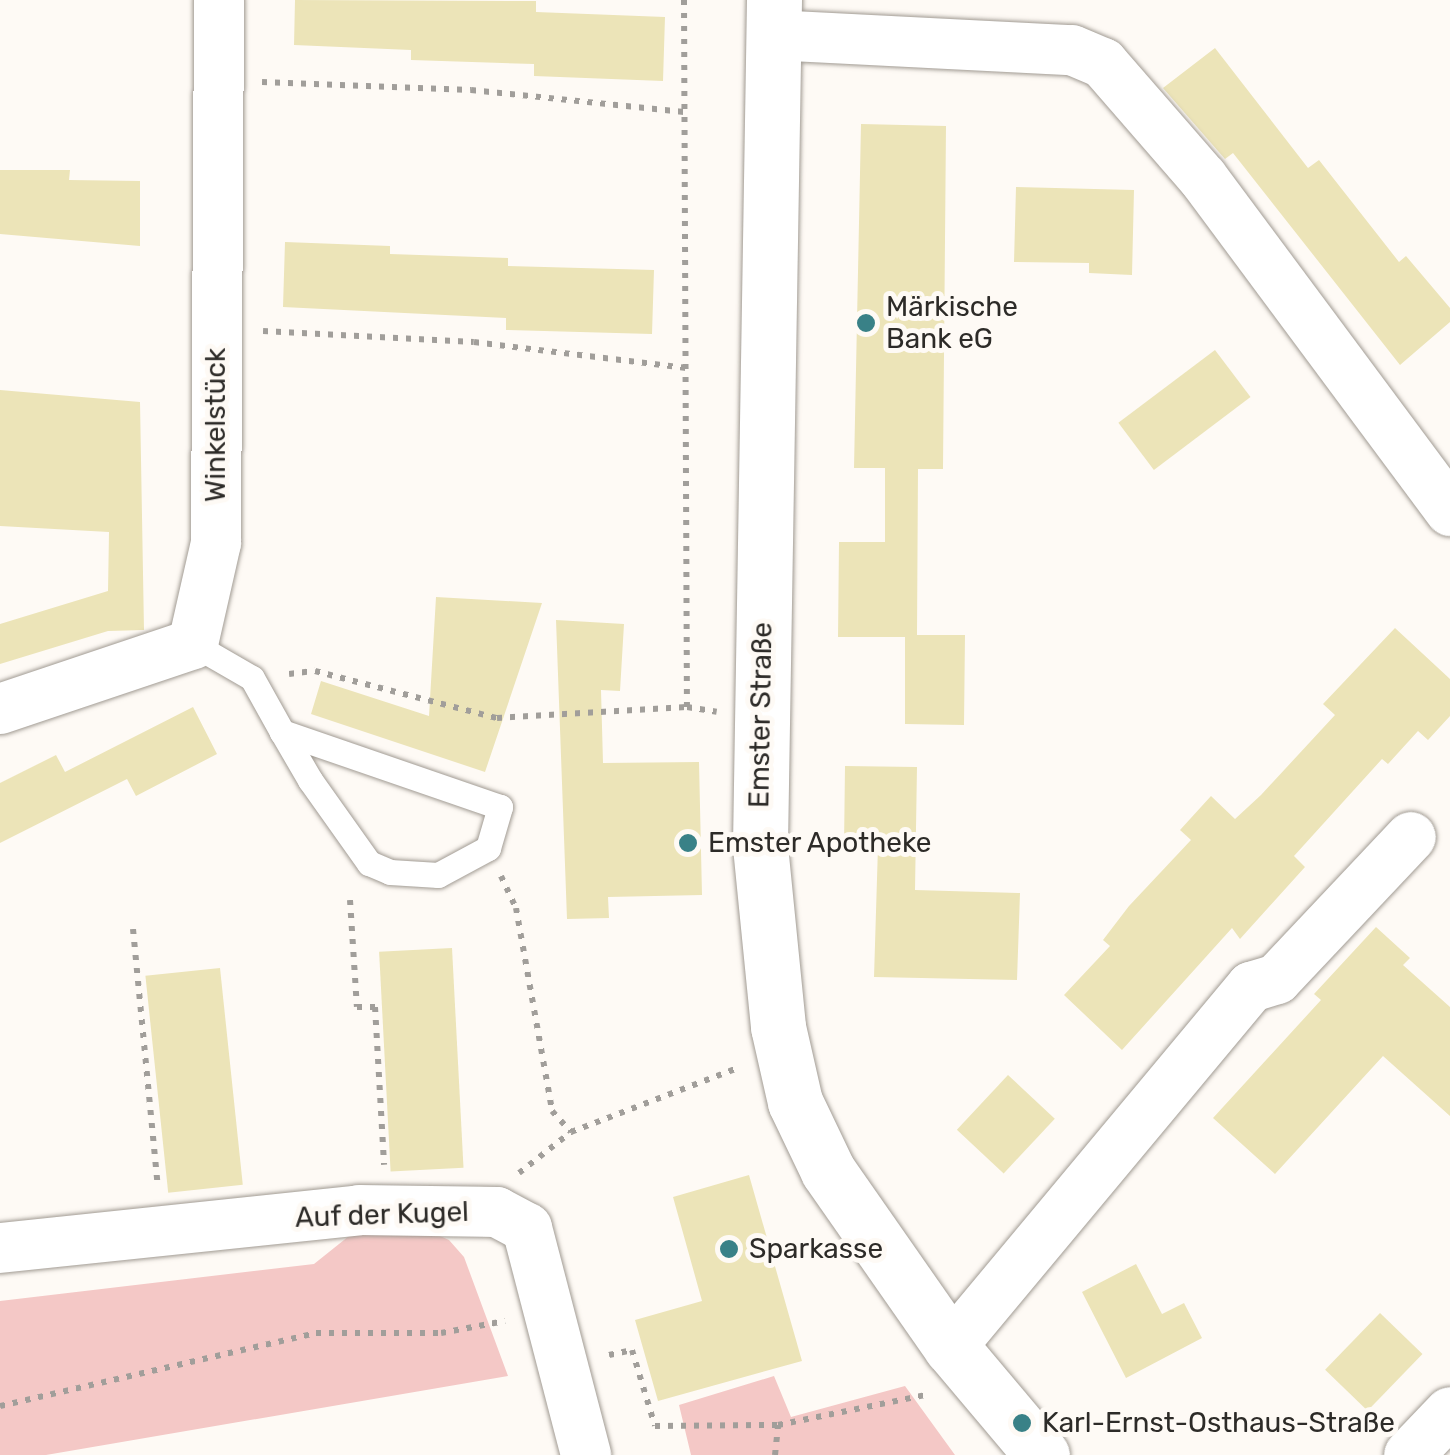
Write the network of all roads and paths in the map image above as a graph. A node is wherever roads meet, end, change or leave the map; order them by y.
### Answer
1 (218, 0) edge
2 (684, 0) edge
3 (773, 17) edge
4 (218, 80) junction
5 (684, 112) junction
6 (216, 328) junction
7 (686, 368) junction
8 (1450, 511) edge
9 (193, 644) junction
10 (252, 678) junction
11 (687, 707) junction
12 (0, 709) edge
13 (762, 720) junction
14 (282, 732) junction
15 (1411, 837) dead end
16 (488, 848) junction
17 (350, 900) dead end
18 (133, 930) dead end
19 (783, 1050) junction
20 (571, 1132) junction
21 (387, 1208) junction
22 (497, 1212) junction
23 (163, 1230) junction
24 (0, 1248) edge
25 (546, 1313) junction
26 (966, 1365) junction
27 (560, 1368) junction
28 (0, 1406) edge
29 (1450, 1412) edge
30 (778, 1425) junction
31 (586, 1455) edge
32 (775, 1455) edge
33 (1042, 1455) edge
34 (1409, 1455) edge

1 - 4 street, Winkelstück
2 - 5 path
3 - 8 street, Emster Straße
3 - 13 street, Emster Straße
4 - 5 path
4 - 6 street, Winkelstück
5 - 7 path
6 - 7 path
6 - 9 street, Winkelstück
7 - 11 path
9 - 10 lane
9 - 12 street
10 - 11 path
10 - 14 lane
11 - 13 path
13 - 19 street, Emster Straße
14 - 16 lane
14 - 16 lane
15 - 26 street
16 - 20 path
17 - 21 path
18 - 23 path
19 - 20 path
19 - 26 street, Emster Straße
20 - 22 path
21 - 22 street, Auf der Kugel
21 - 23 street, Auf der Kugel
22 - 25 street, Auf der Kugel
23 - 24 street, Auf der Kugel
25 - 27 street, Auf der Kugel
25 - 28 path
26 - 30 path
26 - 33 street, Emster Straße
27 - 30 path
27 - 31 street, Auf der Kugel
29 - 34 street
30 - 32 path

